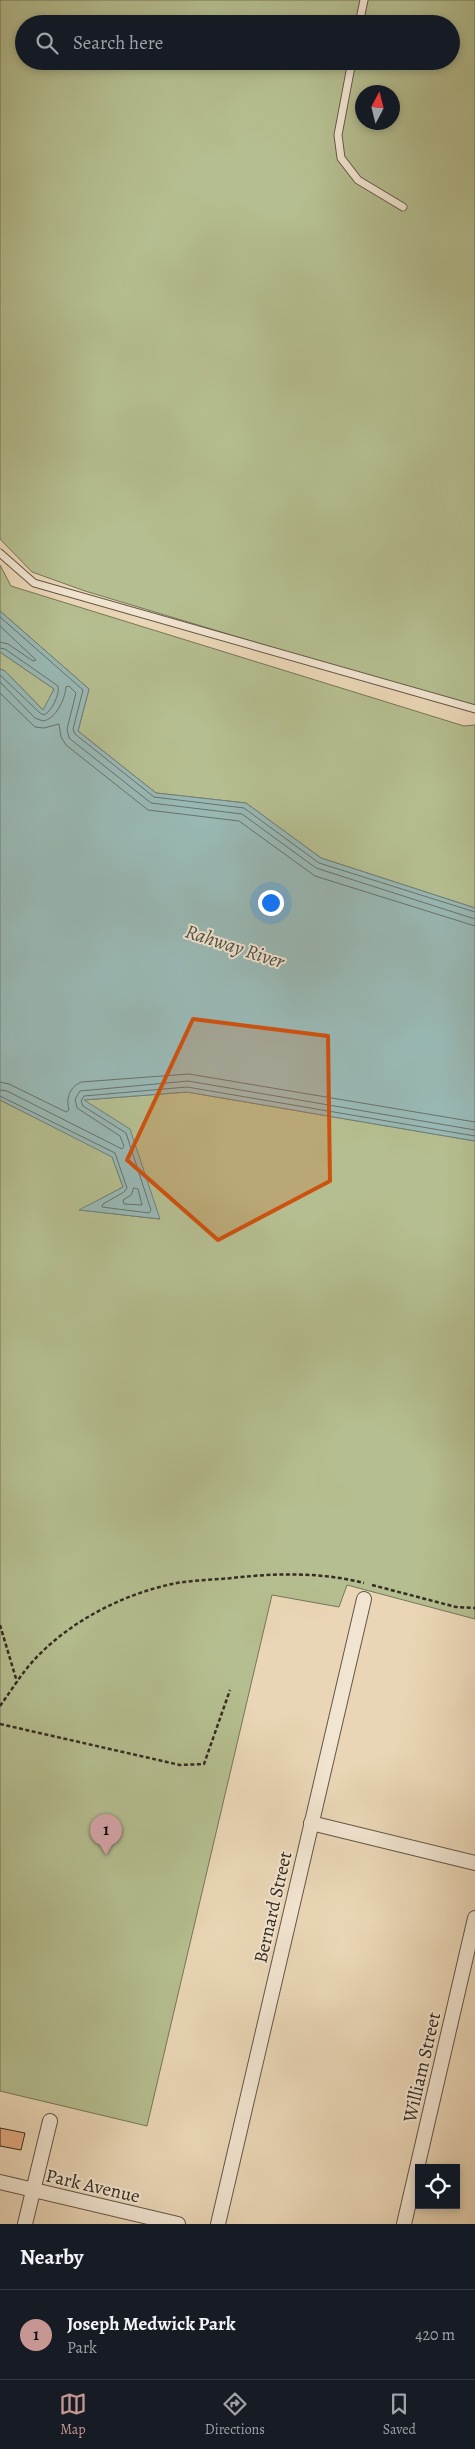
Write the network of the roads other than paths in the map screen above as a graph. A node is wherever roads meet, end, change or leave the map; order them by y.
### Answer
1 (364, 0) edge
2 (361, 15) edge
3 (350, 70) edge
4 (402, 207) dead end
5 (0, 553) edge
6 (475, 710) edge
7 (364, 1599) dead end
8 (311, 1823) junction
9 (475, 1863) edge
10 (475, 1918) edge
11 (50, 2121) dead end
12 (0, 2182) edge
13 (33, 2190) junction
14 (25, 2224) edge
15 (178, 2224) edge
16 (218, 2224) edge
17 (404, 2224) edge

1 - 2 lane
3 - 4 lane
5 - 6 lane
7 - 8 street, Bernard Street
8 - 9 street
8 - 16 street, Bernard Street
10 - 17 street, William Street
11 - 13 street
12 - 13 street, Park Avenue
13 - 14 street
13 - 15 street, Park Avenue

